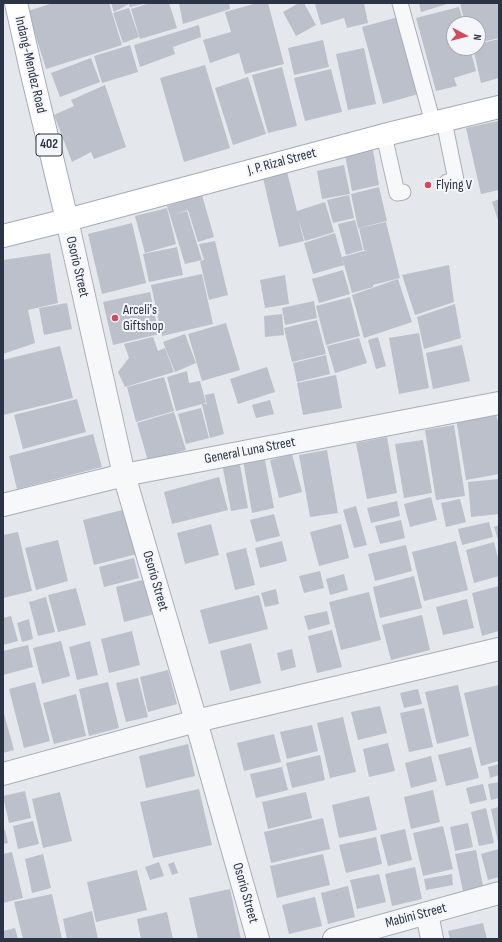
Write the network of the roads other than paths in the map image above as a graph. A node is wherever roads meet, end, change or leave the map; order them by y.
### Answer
1 (16, 3) edge
2 (400, 3) edge
3 (499, 107) edge
4 (439, 122) junction
5 (384, 135) junction
6 (447, 182) dead end
7 (404, 192) dead end
8 (67, 220) junction
9 (3, 236) edge
10 (499, 403) edge
11 (124, 475) junction
12 (3, 505) edge
13 (499, 649) edge
14 (196, 721) junction
15 (3, 774) edge
16 (499, 893) edge
17 (427, 913) junction
18 (258, 939) edge
19 (334, 939) edge
20 (432, 939) edge

1 - 8 main road, Indang-Mendez Road / 402
2 - 4 lane
3 - 4 main road, J. P. Rizal Street
4 - 5 main road, J. P. Rizal Street
4 - 6 lane
5 - 7 lane
5 - 8 main road, J. P. Rizal Street
8 - 9 main road, J. P. Rizal Street
8 - 11 street, Osorio Street
10 - 11 street, General Luna Street
11 - 12 street, General Luna Street
11 - 14 street, Osorio Street
13 - 14 street
14 - 15 street
14 - 18 street, Osorio Street
16 - 17 street, Mabini Street
17 - 19 street, Mabini Street
17 - 20 street

